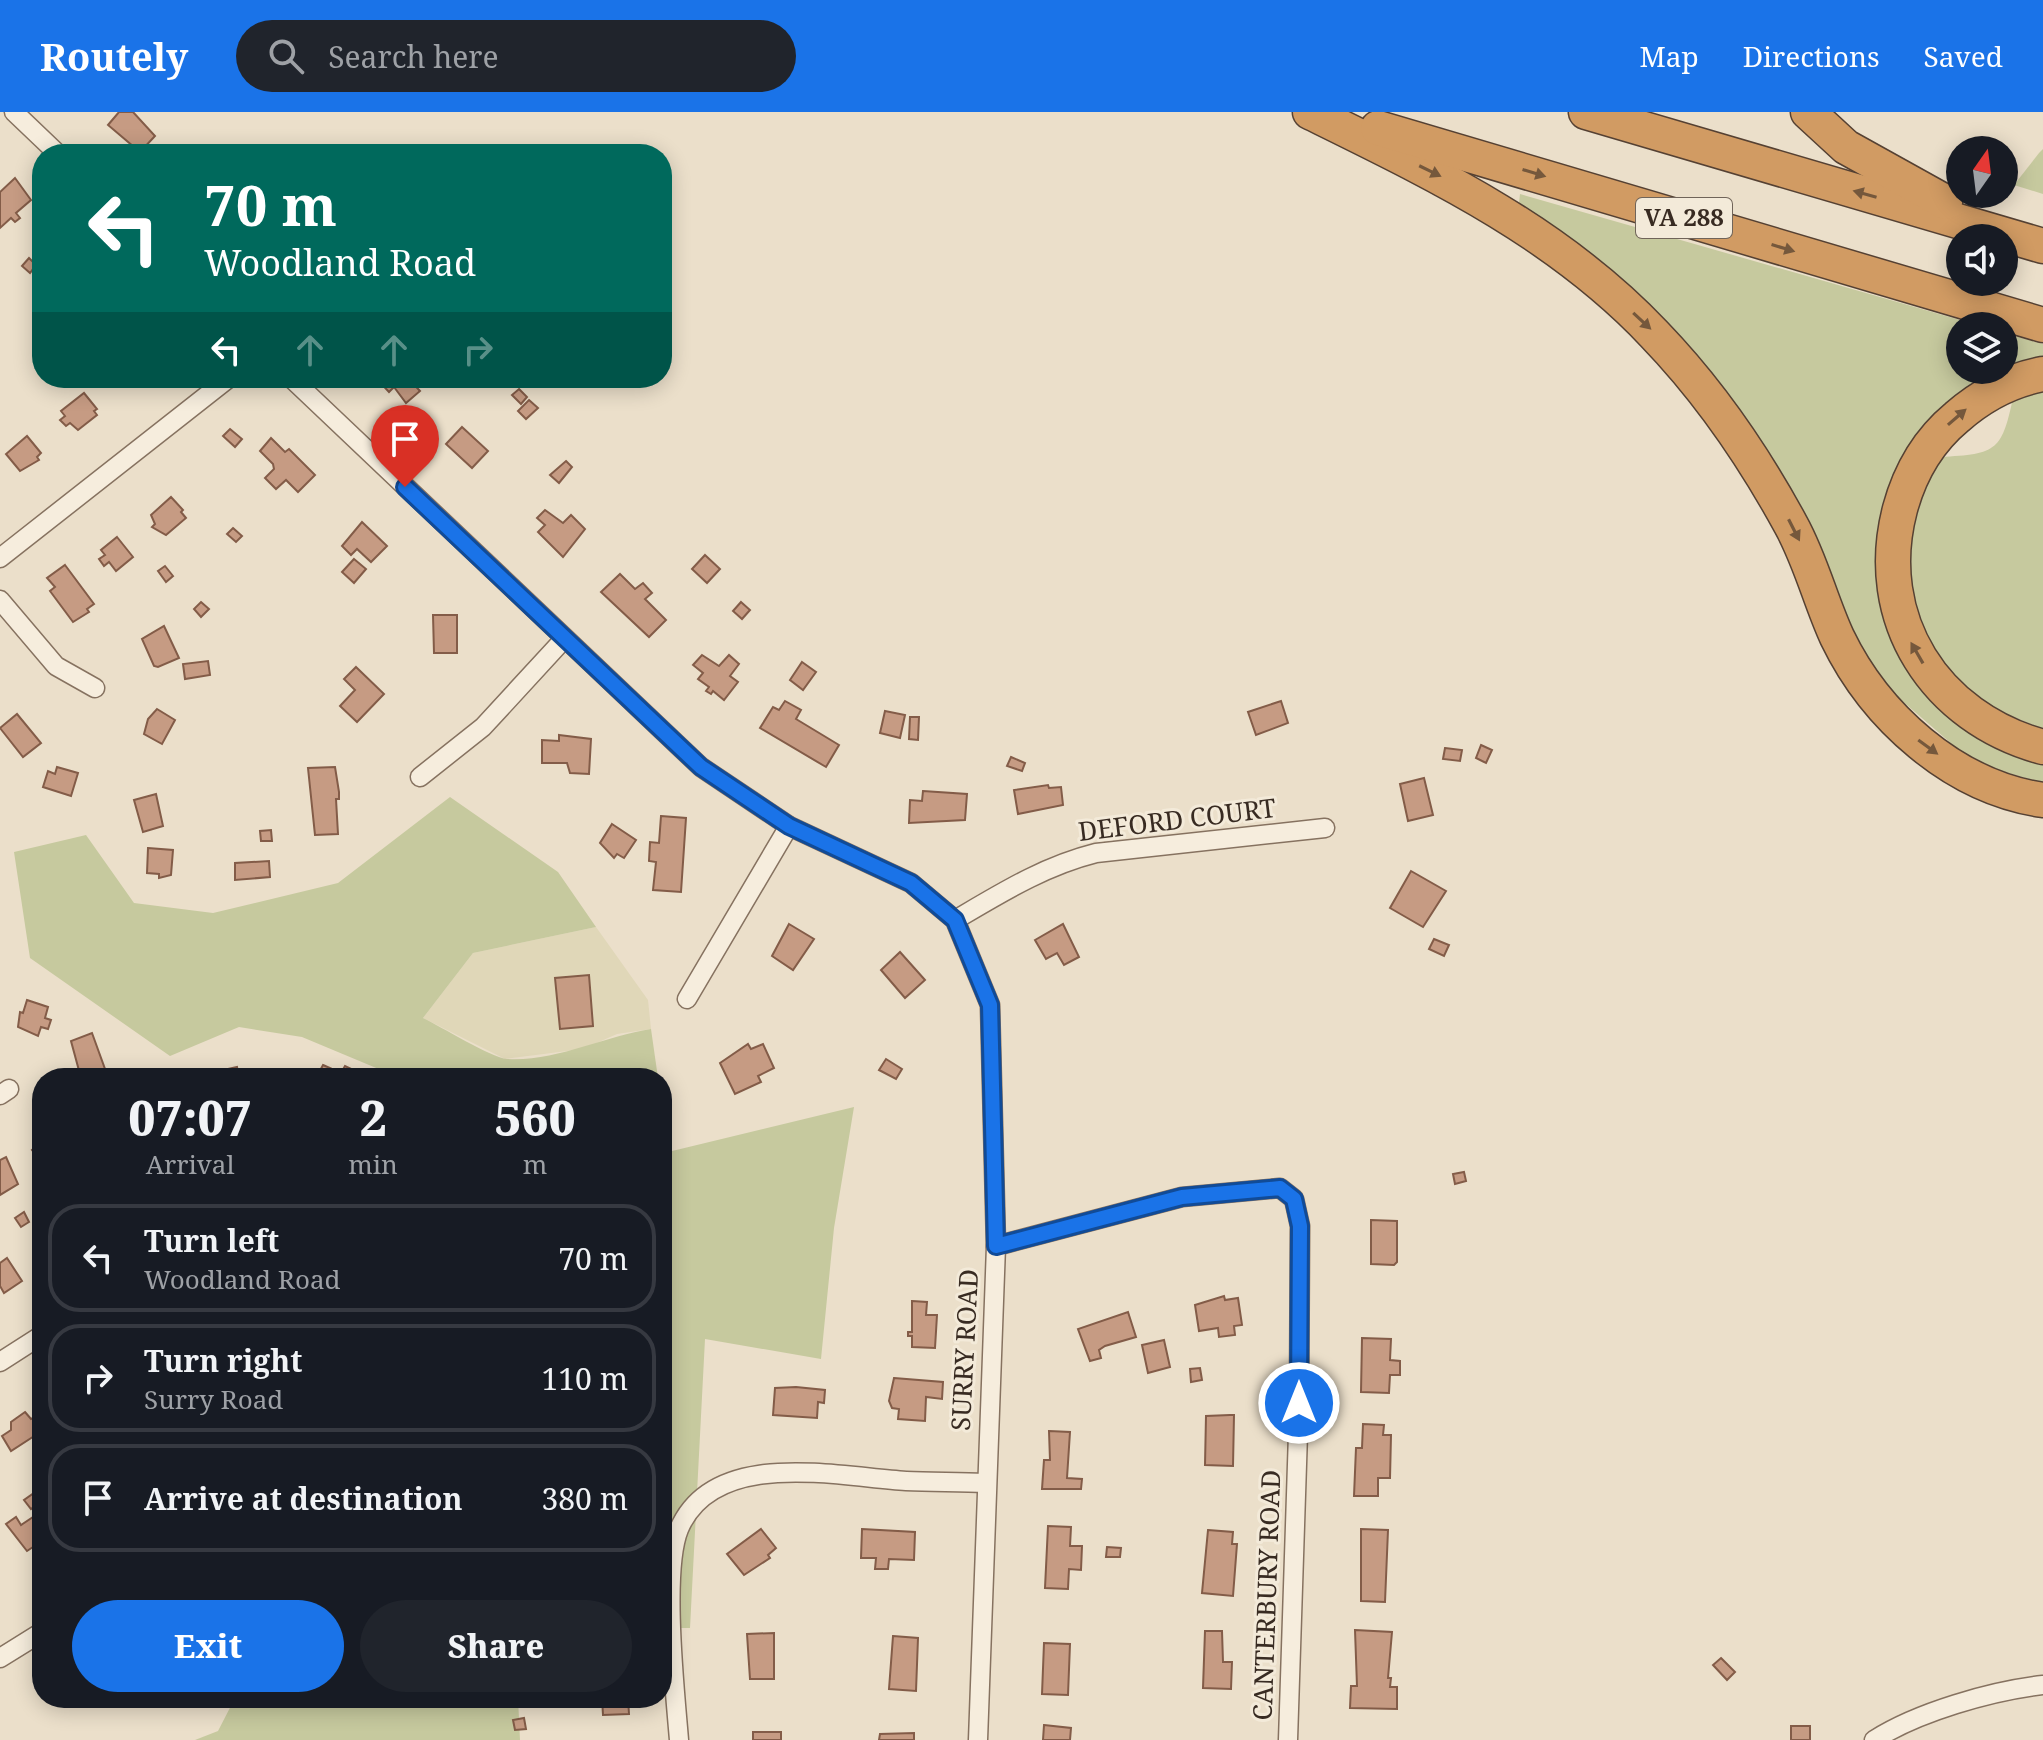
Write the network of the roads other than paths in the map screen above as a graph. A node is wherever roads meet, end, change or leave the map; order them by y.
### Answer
1 (5, 112) edge
2 (14, 112) edge
3 (1310, 112) edge
4 (1324, 112) edge
5 (1586, 112) edge
6 (1808, 112) edge
7 (0, 116) edge
8 (48, 144) edge
9 (2032, 243) edge
10 (2043, 325) edge
11 (2043, 374) edge
12 (216, 388) edge
13 (301, 388) edge
14 (0, 558) edge
15 (0, 600) edge
16 (564, 639) junction
17 (95, 688) dead end
18 (2043, 747) edge
19 (420, 777) dead end
20 (2043, 800) edge
21 (789, 826) junction
22 (1325, 828) dead end
23 (955, 920) junction
24 (687, 999) dead end
25 (996, 1246) junction
26 (32, 1341) edge
27 (0, 1362) edge
28 (985, 1483) junction
29 (32, 1638) edge
30 (0, 1658) edge
31 (2043, 1685) edge
32 (679, 1740) edge
33 (978, 1740) edge
34 (1288, 1740) edge
35 (1874, 1740) edge

1 - 7 street
2 - 8 street
3 -> 20 highway
4 -> 10 highway, VA 288
9 -> 5 highway
6 - 9 highway
18 -> 11 highway
12 - 14 street
13 - 16 street, SURRY ROAD
15 - 17 street
16 - 19 street
16 - 21 street, SURRY ROAD
21 - 23 street, SURRY ROAD
21 - 24 street
22 - 23 street, DEFORD COURT
23 - 25 street, SURRY ROAD
25 - 28 street, SURRY ROAD
25 - 34 street, CANTERBURY ROAD
26 - 27 street
28 - 32 street
28 - 33 street, SURRY ROAD
29 - 30 street
31 - 35 street

